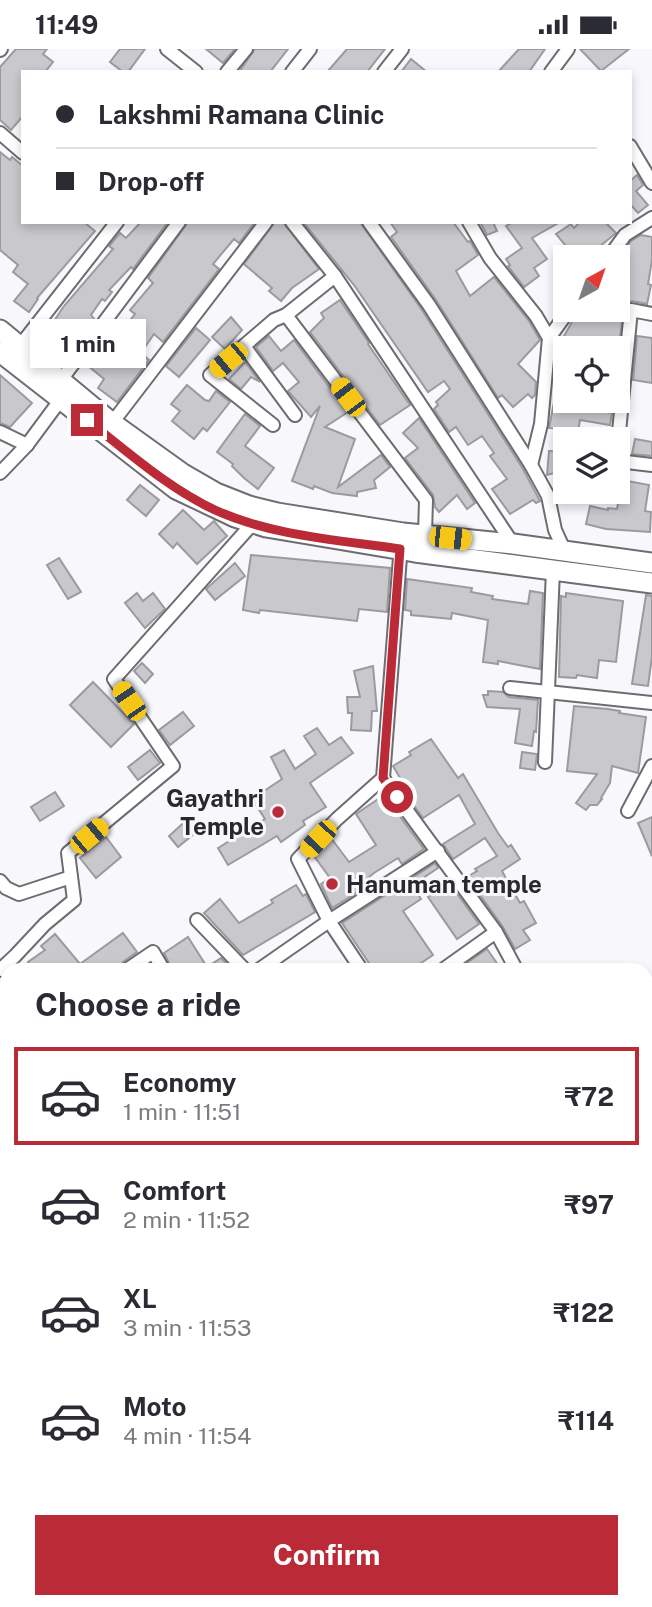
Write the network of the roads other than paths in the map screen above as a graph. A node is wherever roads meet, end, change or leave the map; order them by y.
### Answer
1 (167, 49) edge
2 (246, 49) edge
3 (310, 49) edge
4 (402, 49) edge
5 (568, 49) edge
6 (193, 70) edge
7 (230, 70) edge
8 (294, 70) edge
9 (386, 70) edge
10 (552, 70) edge
11 (0, 133) edge
12 (632, 149) edge
13 (21, 151) edge
14 (652, 183) edge
15 (652, 218) edge
16 (178, 224) edge
17 (263, 224) edge
18 (294, 224) edge
19 (370, 224) edge
20 (470, 224) edge
21 (113, 227) edge
22 (617, 245) edge
23 (335, 276) junction
24 (631, 310) joint
25 (652, 314) edge
26 (286, 315) junction
27 (560, 322) edge
28 (0, 330) edge
29 (549, 338) junction
30 (20, 346) junction
31 (244, 346) junction
32 (0, 352) edge
33 (61, 390) junction
34 (295, 415) dead end
35 (112, 423) junction
36 (273, 425) dead end
37 (619, 427) edge
38 (0, 432) edge
39 (27, 445) junction
40 (630, 462) edge
41 (531, 465) junction
42 (652, 465) edge
43 (0, 473) edge
44 (253, 523) junction
45 (425, 535) junction
46 (401, 541) junction
47 (513, 544) junction
48 (565, 552) junction
49 (652, 563) edge
50 (553, 570) junction
51 (652, 583) edge
52 (510, 688) dead end
53 (549, 692) junction
54 (652, 703) edge
55 (545, 762) dead end
56 (652, 766) edge
57 (383, 778) junction
58 (628, 811) dead end
59 (438, 851) junction
60 (71, 877) junction
61 (0, 881) edge
62 (197, 920) dead end
63 (329, 921) junction
64 (496, 932) junction
65 (8, 963) edge
66 (137, 963) edge
67 (159, 963) edge
68 (238, 963) edge
69 (269, 963) edge
70 (358, 963) edge
71 (452, 963) edge
72 (513, 963) edge

1 - 6 street
2 - 7 street
3 - 8 street
4 - 9 street
5 - 10 street
11 - 13 street
12 - 14 street
15 - 22 street
16 - 33 street
17 - 35 street
18 - 23 street
19 - 41 street
20 - 29 street
21 - 30 street
23 - 26 street
23 - 47 street
24 - 25 street
24 - 37 street
26 - 31 street
26 - 45 street
27 - 29 street
28 - 30 main road
29 - 41 street
30 - 33 main road
31 - 34 street
31 - 36 street
32 - 33 main road
33 - 35 main road
33 - 39 street
33 - 44 main road
35 - 46 main road
38 - 39 street
39 - 43 street
40 - 42 street
41 - 48 street
44 - 46 main road
44 - 60 street
45 - 46 main road
45 - 47 main road
46 - 50 main road
46 - 57 street
47 - 48 main road
48 - 49 main road
50 - 51 main road
50 - 53 street
52 - 53 street
53 - 54 street
53 - 55 street
56 - 58 street
57 - 59 street
57 - 63 street
59 - 63 street
59 - 64 street
60 - 61 street
60 - 65 street
62 - 68 street
63 - 69 street
63 - 70 street
64 - 71 street
64 - 72 street
66 - 67 street

